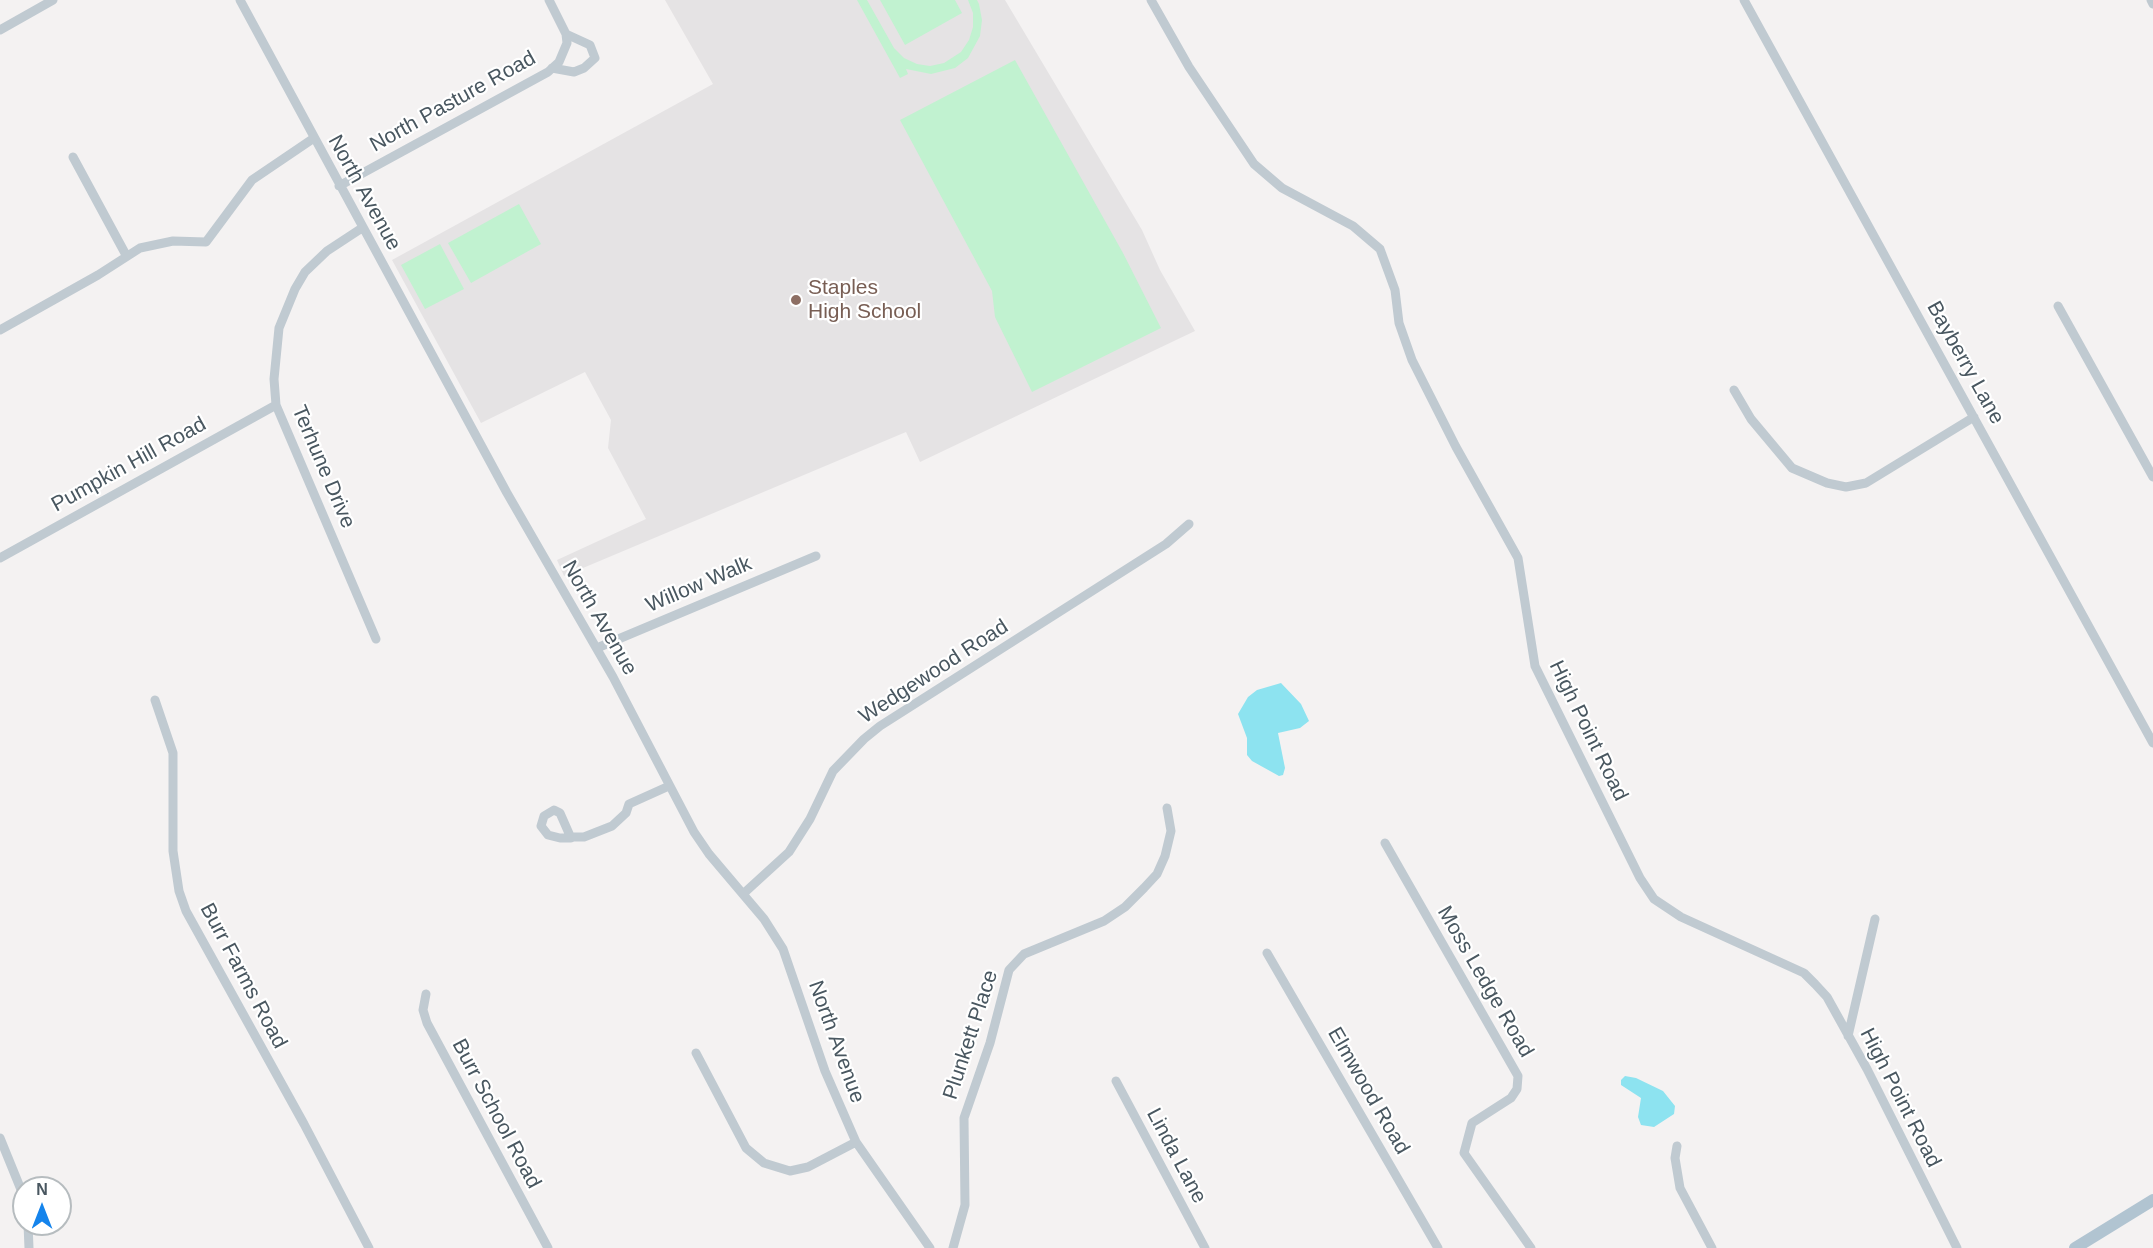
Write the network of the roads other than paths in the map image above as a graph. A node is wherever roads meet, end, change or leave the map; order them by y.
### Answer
1 (53, 0) edge
2 (240, 0) edge
3 (549, 0) edge
4 (1151, 0) edge
5 (1744, 0) edge
6 (0, 30) edge
7 (566, 34) junction
8 (552, 68) junction
9 (314, 138) junction
10 (73, 157) dead end
11 (339, 186) junction
12 (362, 228) junction
13 (126, 255) junction
14 (2058, 306) dead end
15 (0, 330) edge
16 (1734, 390) dead end
17 (276, 405) junction
18 (1974, 417) junction
19 (2153, 477) edge
20 (1190, 524) dead end
21 (816, 556) dead end
22 (0, 558) edge
23 (376, 639) dead end
24 (597, 648) junction
25 (155, 700) dead end
26 (2153, 743) edge
27 (669, 786) junction
28 (1167, 808) dead end
29 (571, 838) dead end
30 (1385, 843) dead end
31 (743, 894) junction
32 (1875, 919) dead end
33 (1267, 953) dead end
34 (426, 994) dead end
35 (1848, 1036) junction
36 (696, 1053) dead end
37 (1116, 1081) dead end
38 (0, 1138) edge
39 (856, 1142) junction
40 (1677, 1146) dead end
41 (15, 1176) edge
42 (2153, 1200) edge
43 (369, 1248) edge
44 (548, 1248) edge
45 (930, 1248) edge
46 (954, 1248) edge
47 (1205, 1248) edge
48 (1438, 1248) edge
49 (1531, 1248) edge
50 (1712, 1248) edge
51 (1957, 1248) edge
52 (2075, 1248) edge

1 - 6 street
2 - 9 street, North Avenue
3 - 7 street
4 - 35 street, High Point Road
5 - 18 street, Bayberry Lane
7 - 8 street, North Pasture Road
7 - 8 street, North Pasture Road
8 - 11 street, North Pasture Road
9 - 11 street, North Avenue
9 - 13 street
10 - 13 street
11 - 12 street, North Avenue
12 - 17 street, Terhune Drive
12 - 24 street, North Avenue
13 - 15 street
14 - 19 street
16 - 18 street
17 - 22 street, Pumpkin Hill Road
17 - 23 street, Terhune Drive
18 - 26 street, Bayberry Lane
20 - 31 street, Wedgewood Road
21 - 24 street, Willow Walk
24 - 27 street, North Avenue
25 - 43 street, Burr Farms Road
27 - 29 street
27 - 31 street, North Avenue
28 - 46 street, Plunkett Place
30 - 49 street, Moss Ledge Road
31 - 39 street, North Avenue
32 - 35 street
33 - 48 street, Elmwood Road
34 - 44 street, Burr School Road
35 - 51 street, High Point Road
36 - 39 street
37 - 47 street, Linda Lane
38 - 41 street
39 - 45 street, North Avenue
40 - 50 street
42 - 52 main road

